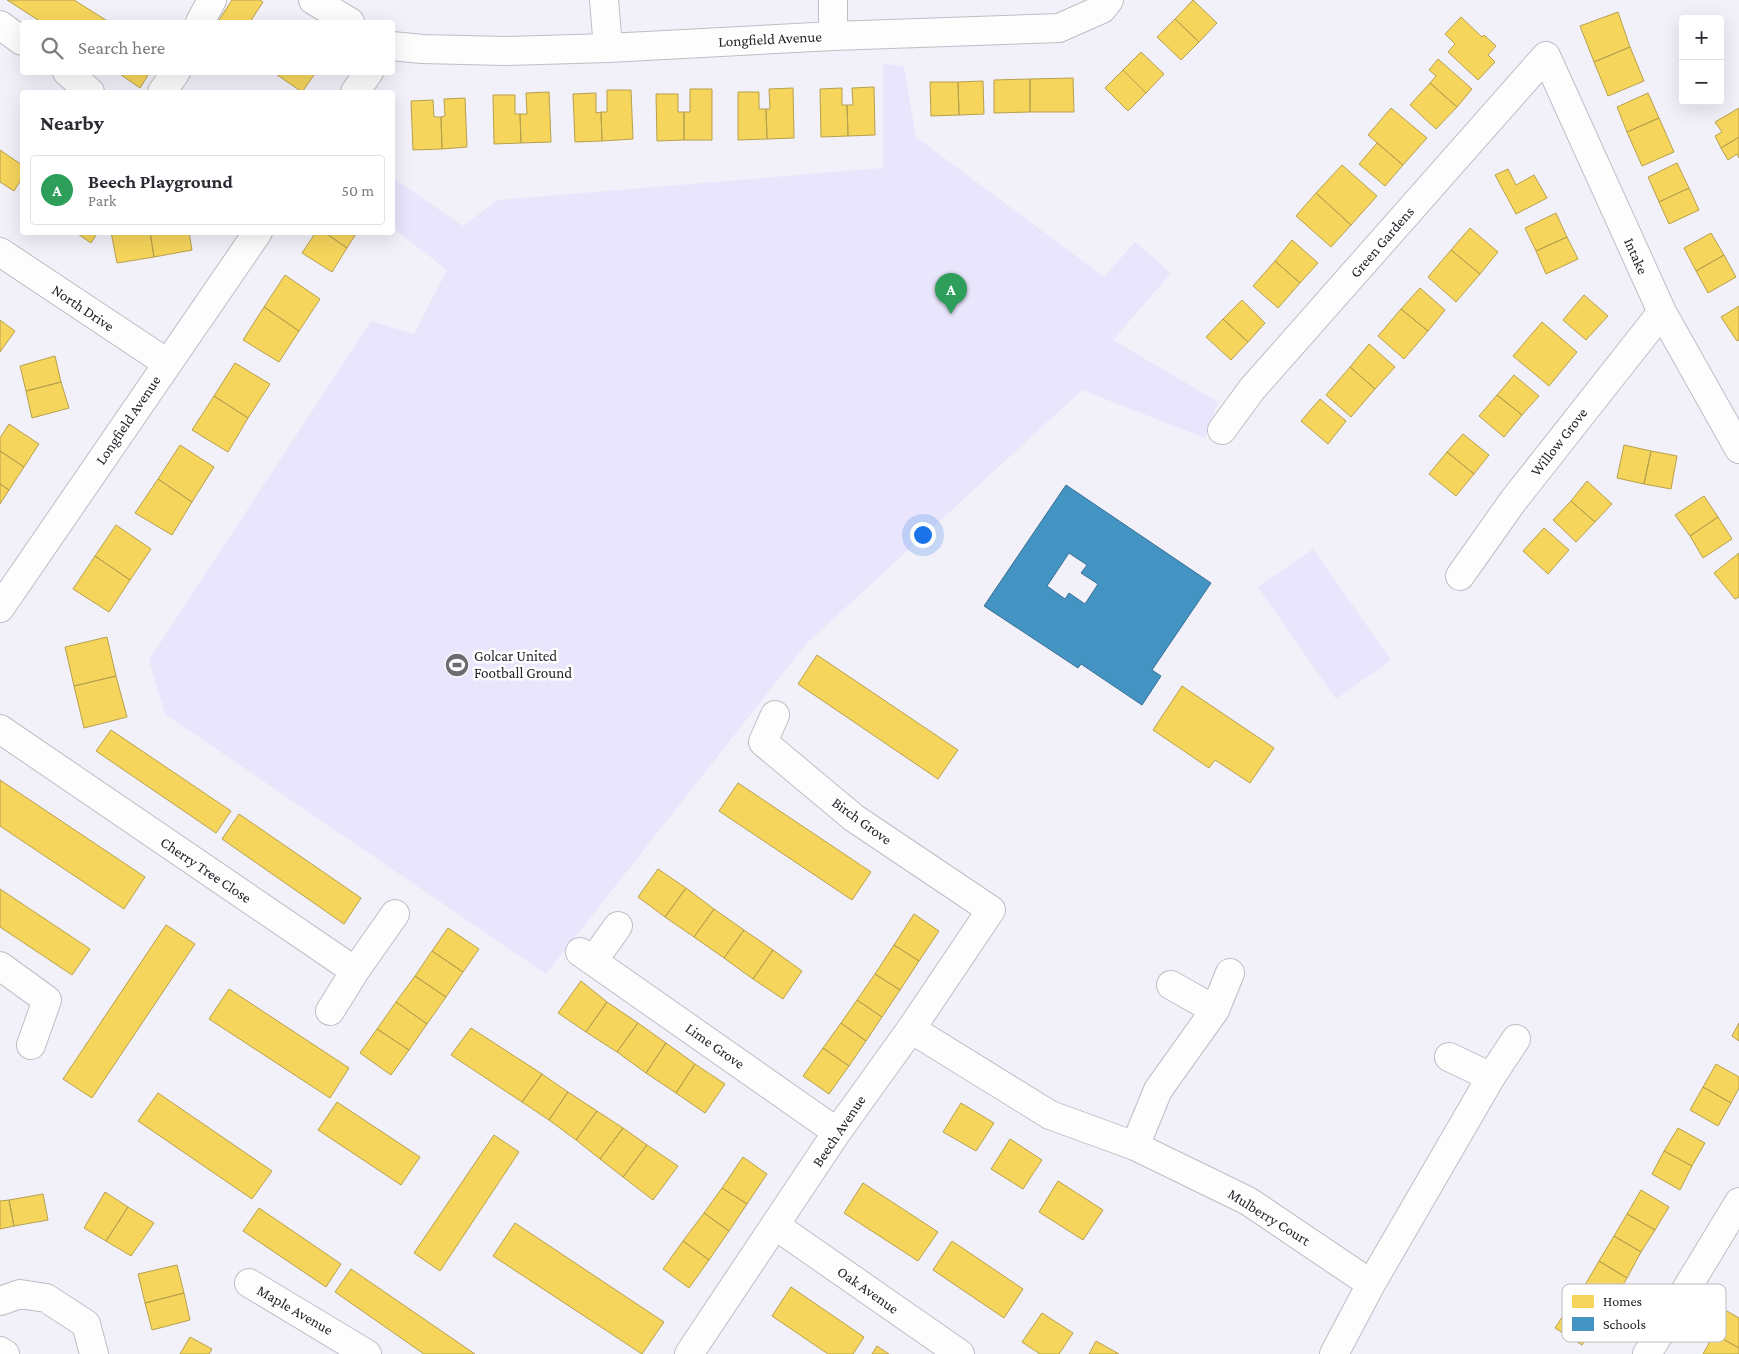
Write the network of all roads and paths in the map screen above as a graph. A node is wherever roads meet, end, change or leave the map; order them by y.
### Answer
1 (212, 0) edge
2 (313, 0) edge
3 (604, 0) edge
4 (832, 0) edge
5 (1109, 0) edge
6 (201, 20) edge
7 (347, 20) edge
8 (0, 26) edge
9 (834, 36) junction
10 (20, 40) edge
11 (395, 46) edge
12 (608, 48) junction
13 (1546, 56) joint
14 (70, 75) edge
15 (174, 75) edge
16 (367, 75) edge
17 (88, 90) edge
18 (163, 90) edge
19 (356, 90) edge
20 (256, 235) edge
21 (0, 252) edge
22 (1662, 312) junction
23 (166, 363) junction
24 (1222, 430) dead end
25 (1739, 449) edge
26 (1460, 576) dead end
27 (0, 608) edge
28 (775, 715) dead end
29 (0, 729) edge
30 (991, 910) joint
31 (395, 914) dead end
32 (618, 926) dead end
33 (0, 966) edge
34 (355, 971) junction
35 (1230, 973) dead end
36 (1171, 985) dead end
37 (330, 1010) dead end
38 (1215, 1010) junction
39 (911, 1029) junction
40 (1516, 1039) dead end
41 (32, 1045) dead end
42 (1449, 1057) dead end
43 (1491, 1078) junction
44 (837, 1132) junction
45 (1135, 1146) junction
46 (1739, 1202) edge
47 (776, 1226) junction
48 (249, 1283) dead end
49 (1371, 1284) junction
50 (1689, 1284) edge
51 (0, 1301) edge
52 (1654, 1342) edge
53 (0, 1350) edge
54 (5, 1354) edge
55 (94, 1354) edge
56 (368, 1354) edge
57 (689, 1354) edge
58 (960, 1354) edge
59 (1334, 1354) edge
60 (1647, 1354) edge

1 - 6 street
2 - 7 street
3 - 12 street
4 - 9 street
5 - 9 street, Longfield Avenue
8 - 10 street
9 - 12 street, Longfield Avenue
11 - 12 street, Longfield Avenue
13 - 22 street, Intake
13 - 24 street, Green Gardens
14 - 17 street
15 - 18 street
16 - 19 street
20 - 23 street, Longfield Avenue
21 - 23 street, North Drive
22 - 25 street, Intake
22 - 26 street, Willow Grove
23 - 27 street, Longfield Avenue
28 - 30 street, Birch Grove
29 - 34 street, Cherry Tree Close
30 - 39 street, Beech Avenue
31 - 34 street
32 - 44 street, Lime Grove
33 - 41 street
34 - 37 street
35 - 38 street
36 - 38 street
38 - 45 street
39 - 44 street, Beech Avenue
39 - 45 street, Mulberry Court
40 - 43 street
42 - 43 street
43 - 49 street
44 - 47 street, Beech Avenue
45 - 49 street, Mulberry Court
46 - 50 street
47 - 57 street, Beech Avenue
47 - 58 street, Oak Avenue
48 - 56 street, Maple Avenue
49 - 59 street
51 - 55 street
52 - 60 street
53 - 54 street

